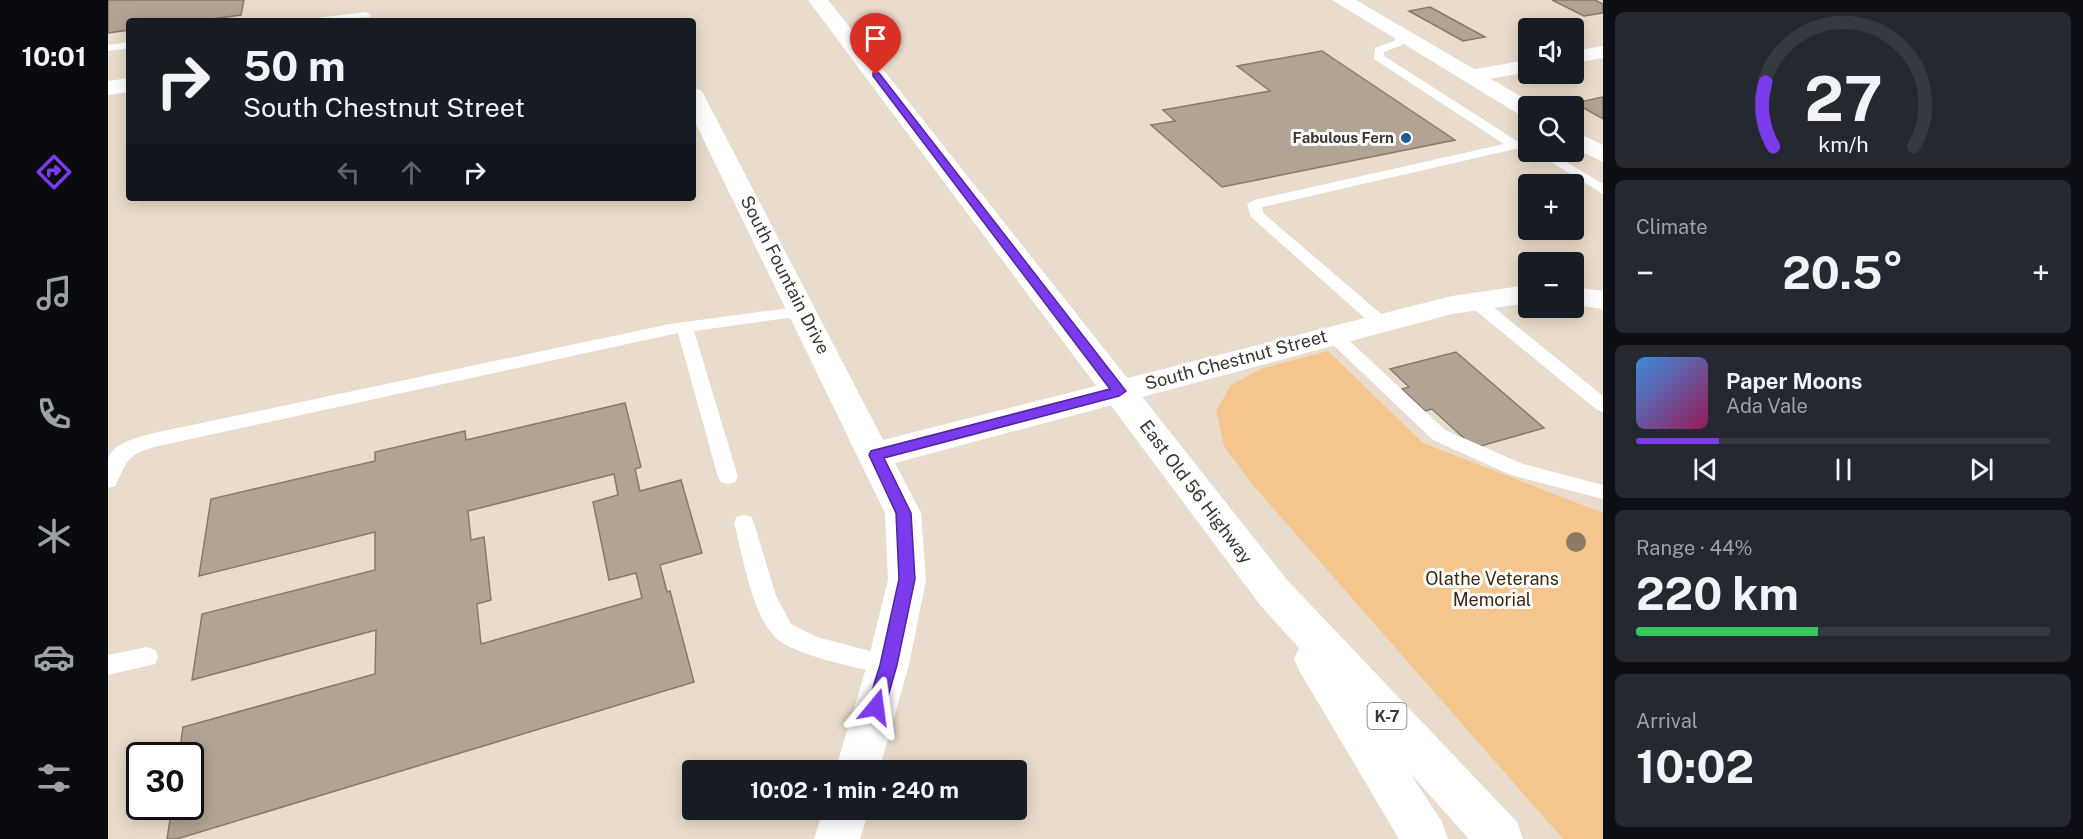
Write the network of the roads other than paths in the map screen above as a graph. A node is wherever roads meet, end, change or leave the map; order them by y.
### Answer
1 (366, 0) edge
2 (818, 0) edge
3 (1342, 0) edge
4 (365, 18) edge
5 (1402, 36) junction
6 (126, 45) edge
7 (108, 48) edge
8 (1603, 52) edge
9 (1584, 55) edge
10 (1518, 68) edge
11 (1473, 76) junction
12 (126, 85) edge
13 (108, 88) edge
14 (696, 101) edge
15 (1518, 104) edge
16 (1518, 139) edge
17 (1584, 144) edge
18 (1518, 145) edge
19 (1603, 155) edge
20 (1558, 162) edge
21 (1603, 190) edge
22 (1518, 295) edge
23 (1584, 297) edge
24 (1603, 300) edge
25 (1475, 301) junction
26 (804, 312) junction
27 (1381, 323) junction
28 (685, 328) junction
29 (1333, 335) junction
30 (1119, 391) junction
31 (1603, 406) edge
32 (876, 455) junction
33 (728, 477) dead end
34 (108, 481) edge
35 (1603, 492) edge
36 (744, 523) dead end
37 (1274, 593) junction
38 (147, 657) dead end
39 (108, 664) edge
40 (888, 665) junction
41 (860, 760) edge
42 (843, 820) edge
43 (837, 839) edge
44 (1425, 839) edge
45 (1500, 839) edge

1 - 4 lane
2 - 30 main road, K-7
3 - 5 main road
5 - 11 main road
5 - 16 lane
6 - 7 lane
8 - 9 main road
10 - 11 main road
11 - 15 main road
12 - 13 main road
14 - 26 main road, South Fountain Drive
17 - 19 main road
18 - 27 lane
20 - 21 lane
22 - 25 main road, South Chestnut Street
23 - 24 main road
25 - 27 main road, South Chestnut Street
25 - 31 lane
26 - 28 lane
26 - 32 main road, South Fountain Drive
27 - 29 main road, South Chestnut Street
28 - 33 lane
28 - 34 lane
29 - 30 main road, South Chestnut Street
29 - 35 lane
30 - 32 main road, South Chestnut Street
30 - 37 main road, East Old 56 Highway / K-7
32 - 40 main road, South Fountain Drive
36 - 40 lane
37 - 44 main road, East Old 56 Highway / K-7
37 - 45 main road, East Old 56 Highway / K-7
38 - 39 lane
40 - 41 main road, South Fountain Drive
42 - 43 main road

